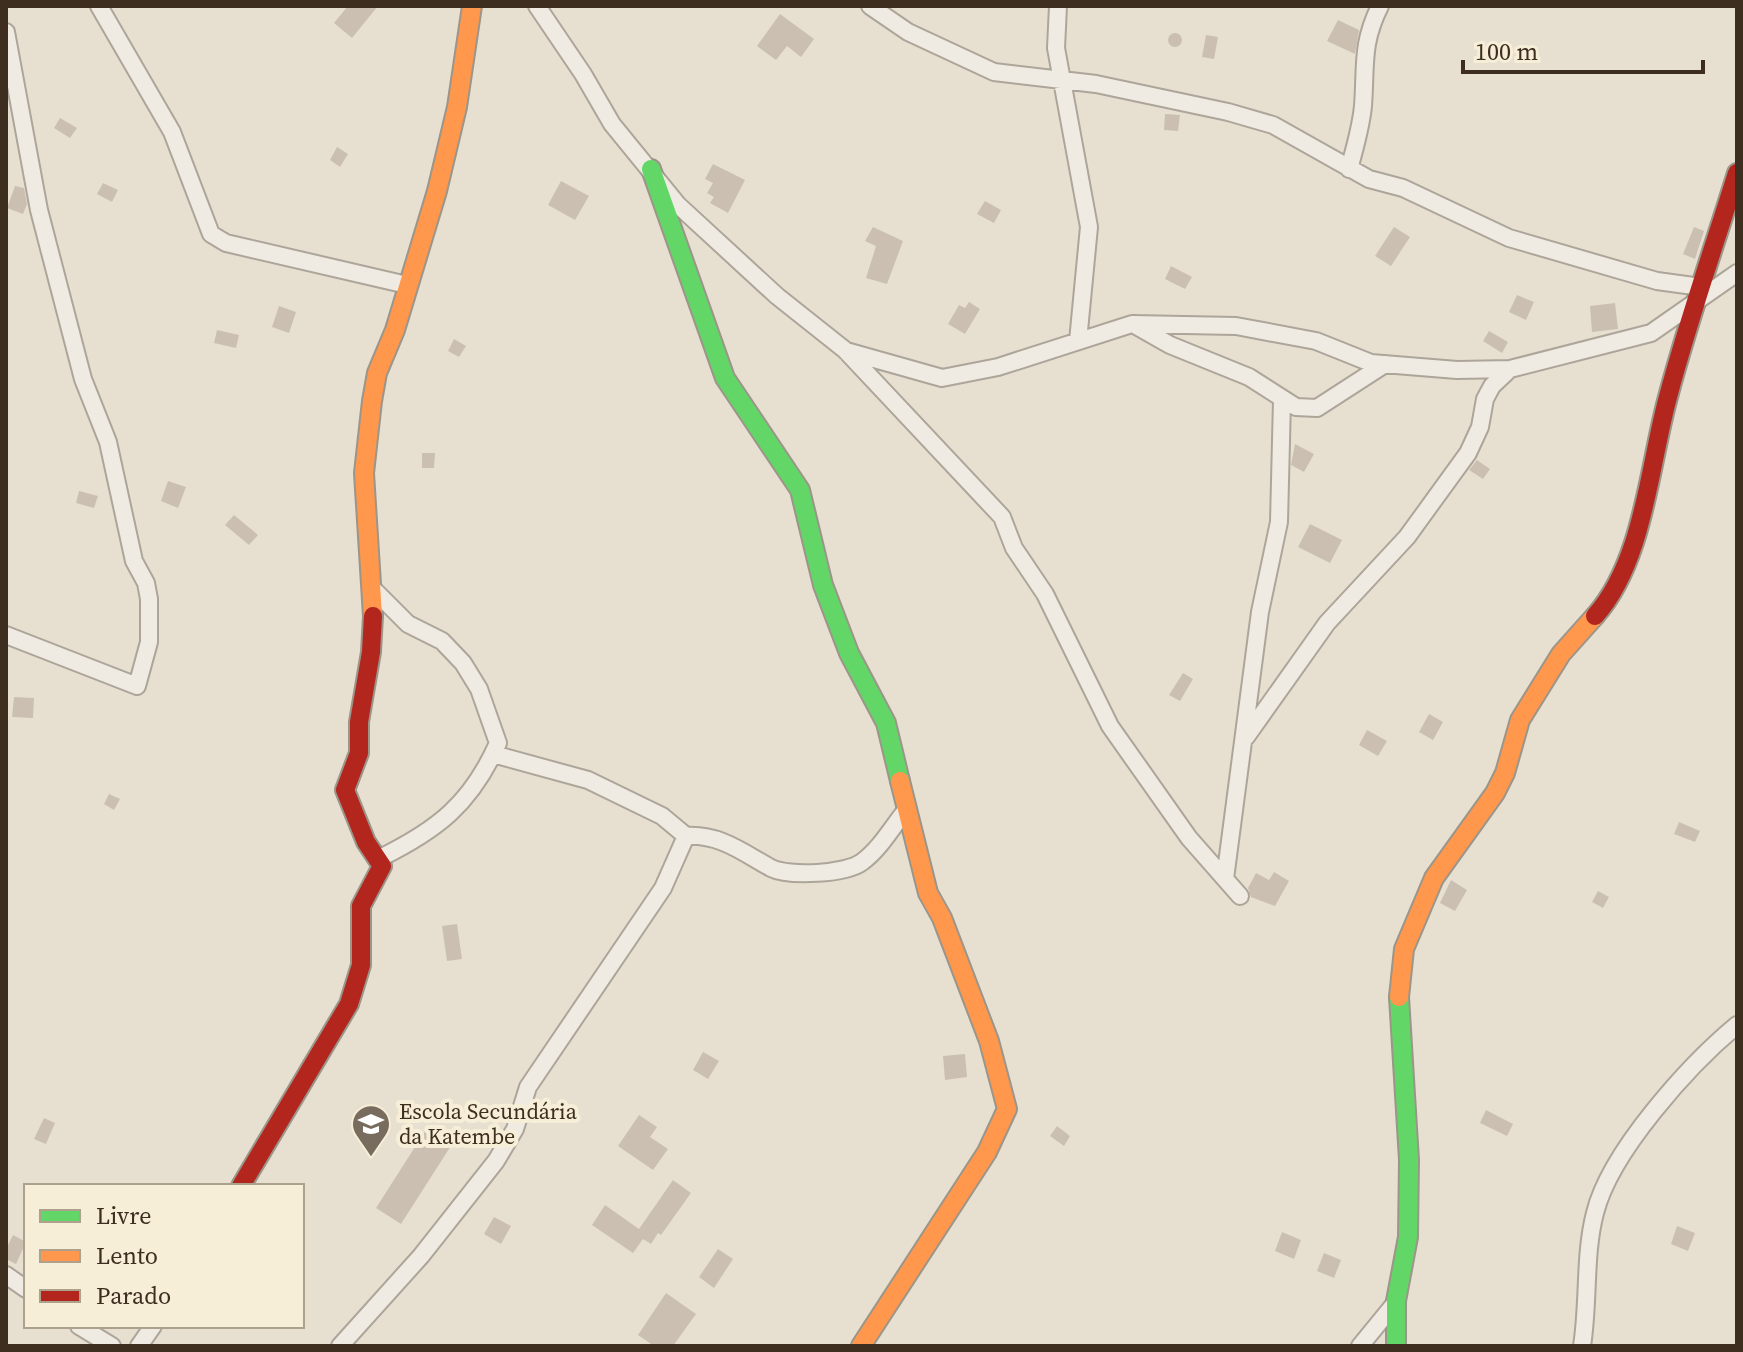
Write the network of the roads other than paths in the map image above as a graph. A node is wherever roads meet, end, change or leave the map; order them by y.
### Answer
1 (99, 6) edge
2 (472, 6) edge
3 (537, 6) edge
4 (870, 6) edge
5 (1058, 6) edge
6 (1380, 6) edge
7 (6, 32) edge
8 (1065, 82) junction
9 (651, 169) junction
10 (1349, 169) junction
11 (1737, 173) edge
12 (1737, 273) edge
13 (407, 285) junction
14 (1698, 296) junction
15 (1132, 324) junction
16 (1078, 341) junction
17 (845, 350) junction
18 (1385, 364) junction
19 (1510, 369) junction
20 (1282, 400) junction
21 (369, 585) junction
22 (6, 635) edge
23 (1244, 741) junction
24 (493, 754) junction
25 (906, 810) junction
26 (686, 836) junction
27 (380, 858) junction
28 (1225, 879) junction
29 (1240, 896) dead end
30 (1737, 1025) edge
31 (242, 1184) edge
32 (6, 1275) edge
33 (24, 1288) edge
34 (1396, 1301) junction
35 (82, 1328) edge
36 (152, 1328) edge
37 (112, 1346) edge
38 (139, 1346) edge
39 (340, 1346) edge
40 (861, 1346) edge
41 (1360, 1346) edge
42 (1396, 1346) edge
43 (1582, 1346) edge

1 - 13 street
2 - 13 street
3 - 9 street
4 - 8 street
5 - 8 street
6 - 10 street
7 - 22 street
8 - 10 street
8 - 16 street
9 - 17 street
9 - 25 street
10 - 14 street
11 - 14 street
12 - 14 street
13 - 21 street
14 - 19 street
14 - 34 street
15 - 16 street
15 - 18 street
15 - 20 street
16 - 17 street
17 - 28 street
18 - 19 street
18 - 20 street
19 - 23 street
20 - 23 street
21 - 24 street
21 - 27 street
23 - 28 street
24 - 26 street
24 - 27 street
25 - 26 street
25 - 40 street
26 - 39 street
27 - 31 street
28 - 29 street
30 - 43 street
32 - 33 street
34 - 41 street
34 - 42 street
35 - 37 street
36 - 38 street

